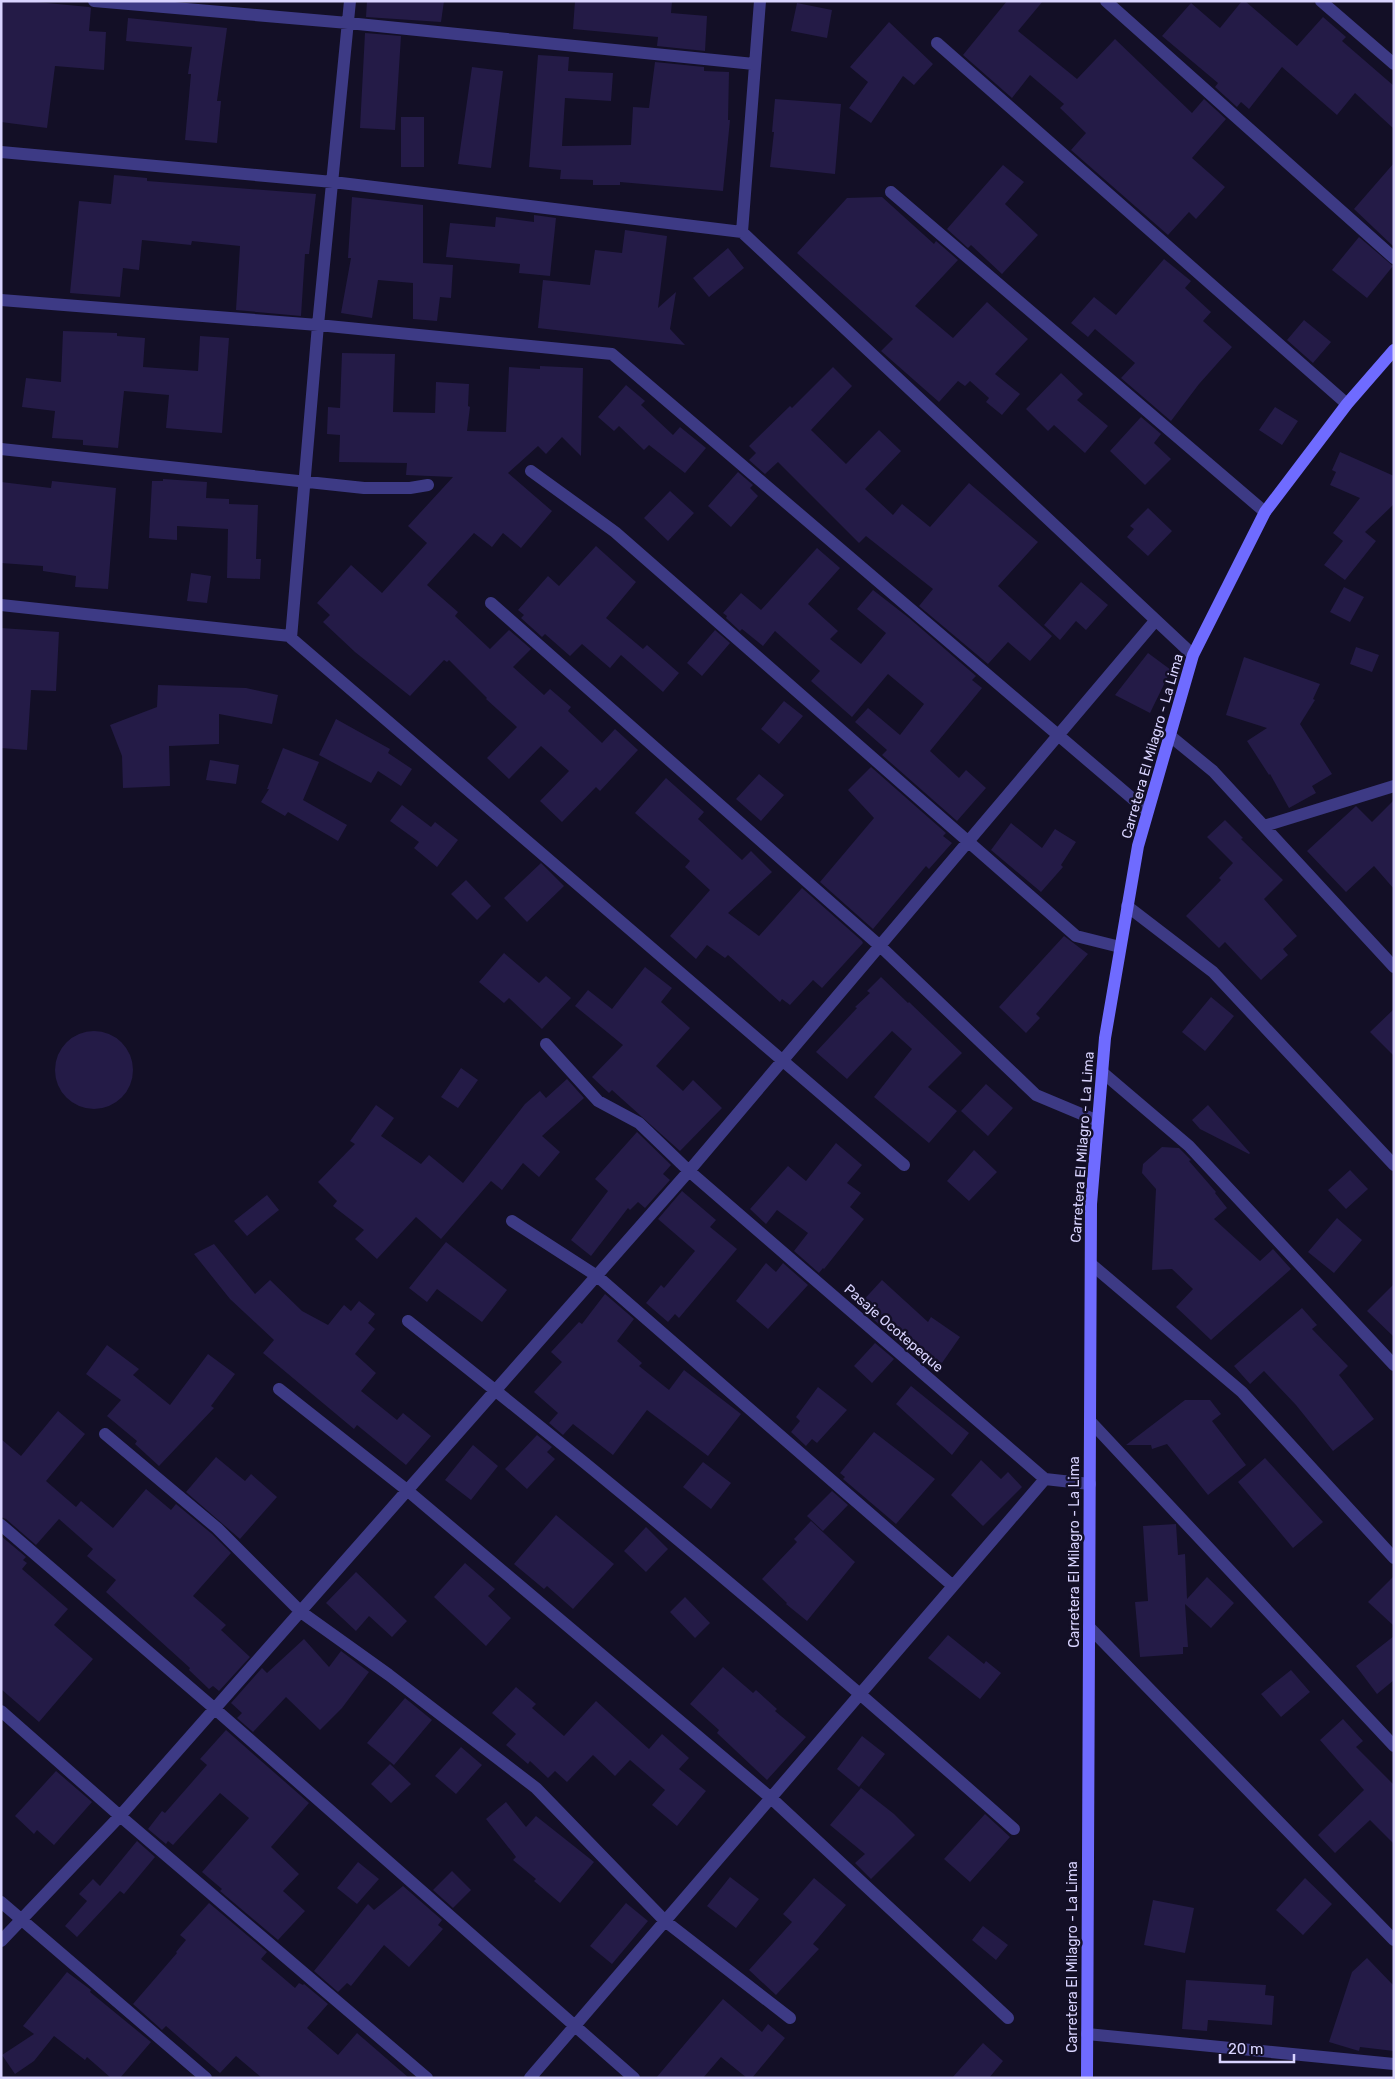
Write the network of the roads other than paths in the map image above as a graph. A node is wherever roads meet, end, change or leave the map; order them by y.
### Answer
1 (94, 1) edge
2 (350, 1) edge
3 (760, 1) edge
4 (1106, 1) edge
5 (1321, 1) edge
6 (348, 23) junction
7 (938, 43) dead end
8 (754, 64) junction
9 (1394, 64) edge
10 (1, 152) edge
11 (333, 182) junction
12 (891, 192) dead end
13 (742, 232) junction
14 (1394, 258) edge
15 (1, 300) edge
16 (318, 325) junction
17 (1394, 350) edge
18 (1347, 404) junction
19 (1, 449) edge
20 (531, 471) dead end
21 (306, 482) junction
22 (428, 485) dead end
23 (1265, 512) junction
24 (491, 602) dead end
25 (1, 605) edge
26 (1155, 620) junction
27 (290, 636) junction
28 (1193, 655) junction
29 (1058, 734) junction
30 (1169, 734) junction
31 (1394, 786) edge
32 (1147, 811) junction
33 (1264, 826) junction
34 (968, 841) junction
35 (1127, 906) junction
36 (880, 946) junction
37 (1120, 948) junction
38 (1394, 967) edge
39 (546, 1044) dead end
40 (783, 1061) junction
41 (1102, 1072) junction
42 (1098, 1121) junction
43 (904, 1165) dead end
44 (1394, 1165) edge
45 (689, 1171) junction
46 (512, 1221) dead end
47 (1091, 1264) junction
48 (597, 1276) junction
49 (408, 1321) dead end
50 (1394, 1365) edge
51 (279, 1389) dead end
52 (496, 1390) junction
53 (1090, 1421) junction
54 (106, 1434) dead end
55 (1045, 1479) junction
56 (1090, 1484) junction
57 (408, 1491) junction
58 (1, 1525) edge
59 (1394, 1558) edge
60 (953, 1586) junction
61 (301, 1612) junction
62 (1089, 1627) junction
63 (861, 1694) junction
64 (215, 1709) junction
65 (1, 1711) edge
66 (1394, 1746) edge
67 (771, 1798) junction
68 (120, 1816) junction
69 (1014, 1829) dead end
70 (1, 1902) edge
71 (22, 1921) junction
72 (665, 1921) junction
73 (1394, 1940) edge
74 (1, 1941) edge
75 (790, 2018) dead end
76 (1008, 2018) dead end
77 (575, 2026) junction
78 (1087, 2034) junction
79 (1394, 2064) edge
80 (206, 2078) edge
81 (427, 2078) edge
82 (530, 2078) edge
83 (634, 2078) edge
84 (1087, 2078) edge

1 - 6 street
2 - 6 street
3 - 8 street
4 - 14 street
5 - 9 street
6 - 8 street
6 - 11 street
7 - 18 street
8 - 13 street
10 - 11 street
11 - 13 street
11 - 16 street
12 - 23 street
13 - 26 street
15 - 16 street
16 - 21 street
16 - 29 street
17 - 18 main road, Carretera El Milagro - La Lima
18 - 23 main road, Carretera El Milagro - La Lima
19 - 21 street
20 - 34 street
21 - 22 street
21 - 27 street
23 - 28 main road, Carretera El Milagro - La Lima
24 - 36 street
25 - 27 street
26 - 28 street
26 - 29 street
27 - 40 street
28 - 30 main road, Carretera El Milagro - La Lima
29 - 32 street
29 - 34 street
30 - 32 main road, Carretera El Milagro - La Lima
30 - 33 street
31 - 33 street
32 - 35 main road, Carretera El Milagro - La Lima
33 - 38 street
34 - 36 street
34 - 37 street
35 - 37 main road, Carretera El Milagro - La Lima
35 - 44 street
36 - 40 street
36 - 42 street
37 - 41 main road, Carretera El Milagro - La Lima
39 - 45 street, Pasaje Ocotepeque
40 - 43 street
40 - 45 street
41 - 42 main road, Carretera El Milagro - La Lima
41 - 50 street
42 - 47 main road, Carretera El Milagro - La Lima
45 - 48 street
45 - 55 street, Pasaje Ocotepeque
46 - 48 street
47 - 53 main road, Carretera El Milagro - La Lima
47 - 59 street
48 - 52 street
48 - 60 street
49 - 52 street
51 - 57 street
52 - 57 street
52 - 63 street
53 - 56 main road, Carretera El Milagro - La Lima
53 - 66 street
54 - 61 street
55 - 56 street
55 - 60 street
56 - 62 main road, Carretera El Milagro - La Lima
57 - 61 street
57 - 67 street
58 - 64 street
60 - 63 street
61 - 64 street
61 - 72 street
62 - 73 street
62 - 78 main road, Carretera El Milagro - La Lima
63 - 67 street
63 - 69 street
64 - 68 street
64 - 77 street
65 - 68 street
67 - 72 street
67 - 76 street
68 - 71 street
68 - 81 street
70 - 71 street
71 - 74 street
71 - 80 street
72 - 75 street
72 - 77 street
77 - 82 street
77 - 83 street
78 - 79 street
78 - 84 main road, Carretera El Milagro - La Lima

